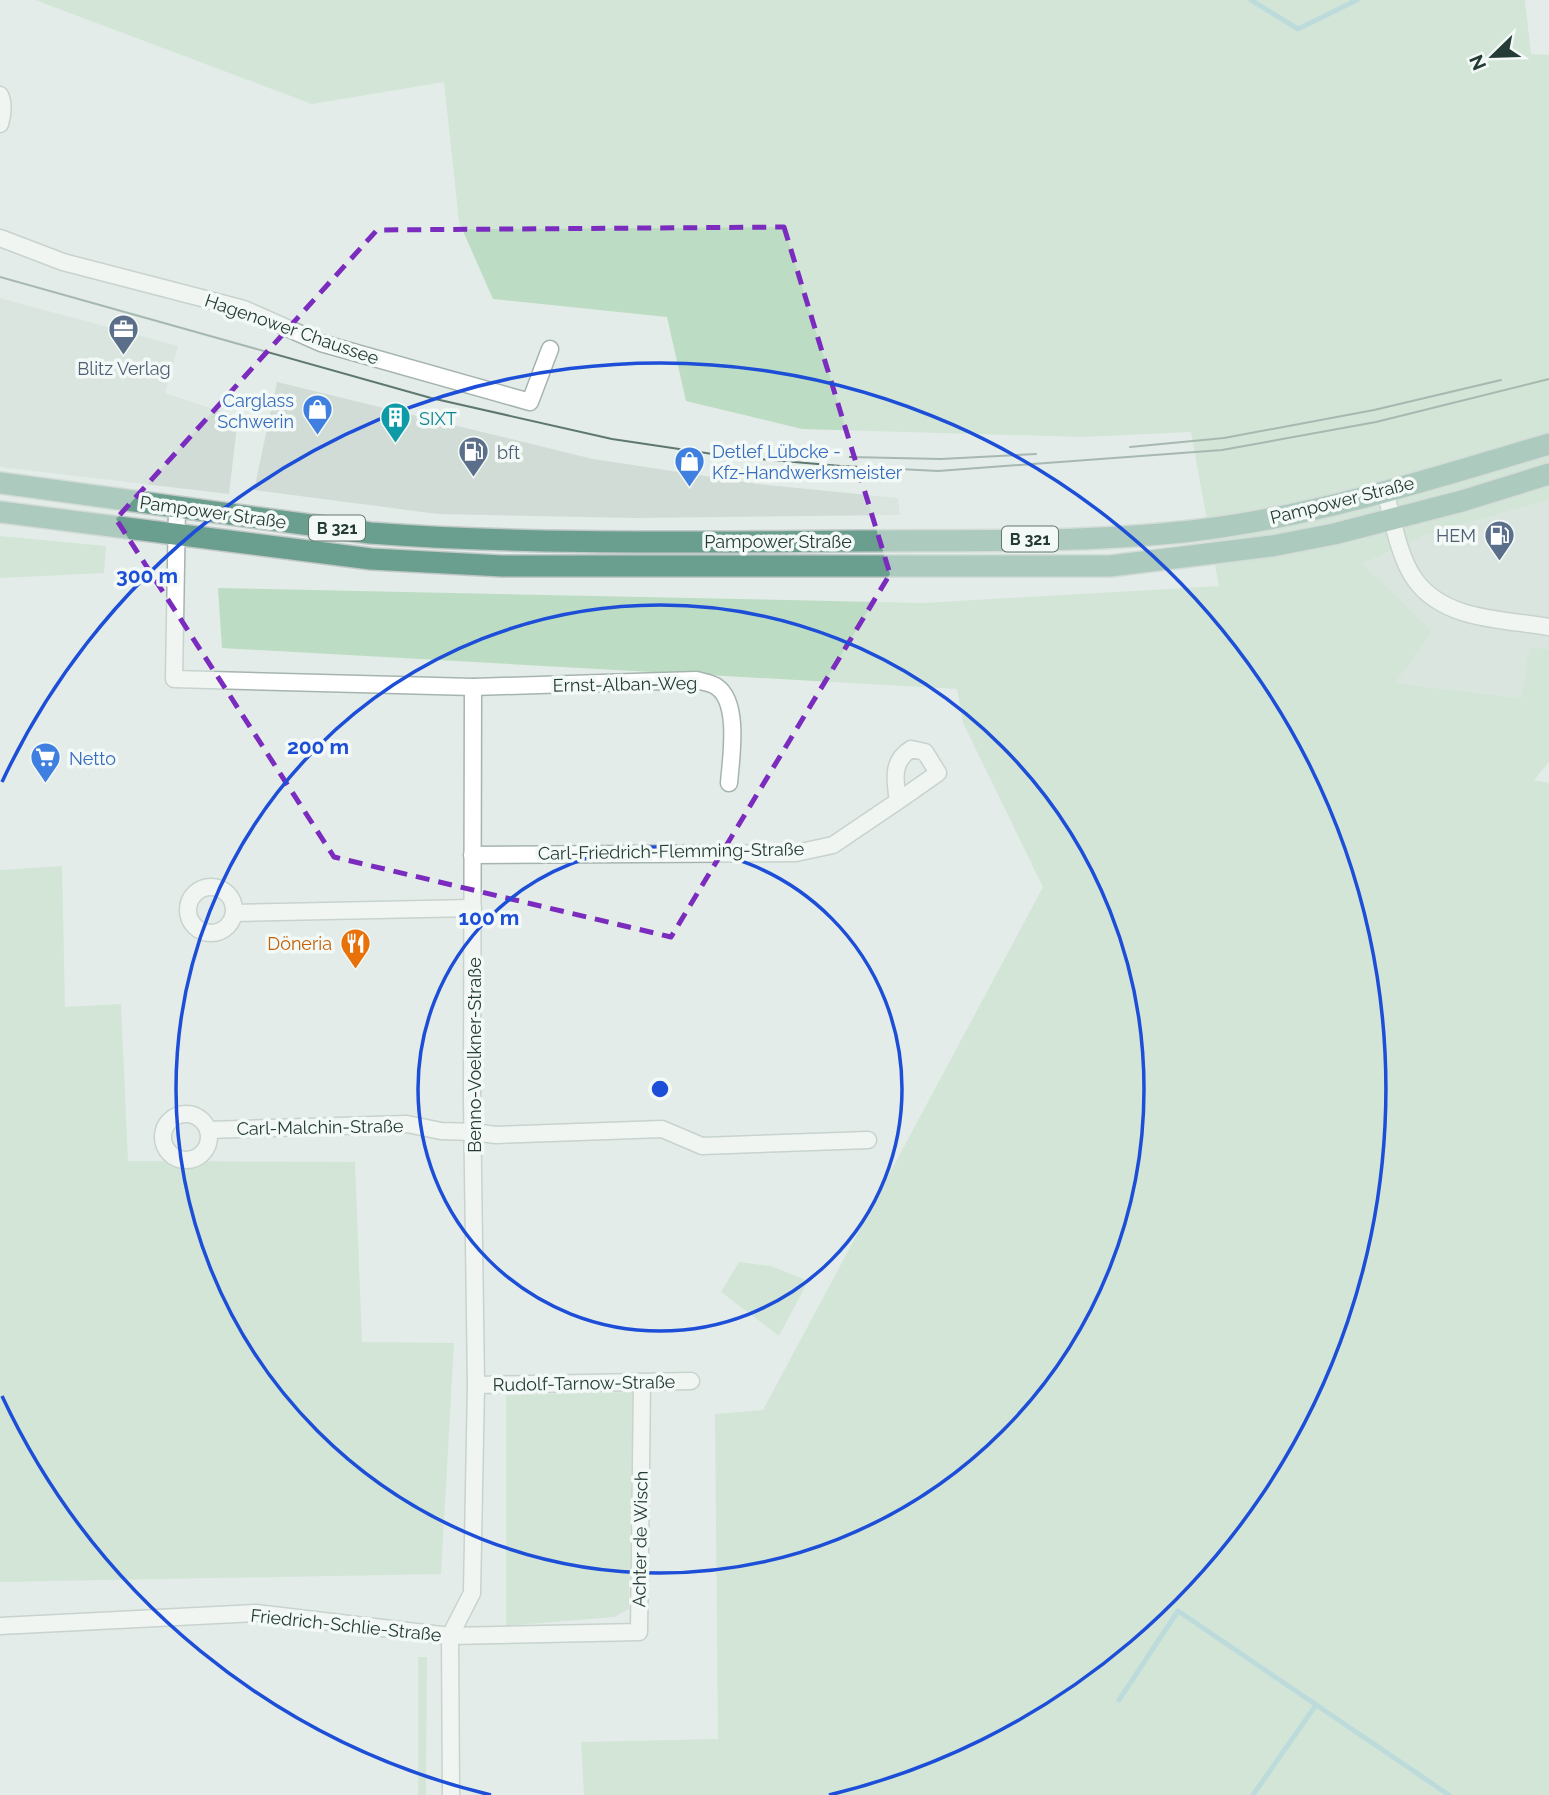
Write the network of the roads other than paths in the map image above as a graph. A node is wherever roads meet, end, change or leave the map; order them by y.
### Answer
1 (0, 95) edge
2 (0, 124) edge
3 (0, 238) edge
4 (550, 349) dead end
5 (1549, 444) edge
6 (1549, 474) edge
7 (0, 482) edge
8 (1385, 490) junction
9 (177, 508) junction
10 (0, 512) edge
11 (1393, 519) junction
12 (176, 533) junction
13 (1549, 628) edge
14 (473, 687) junction
15 (729, 783) dead end
16 (898, 802) dead end
17 (472, 855) junction
18 (473, 908) junction
19 (234, 913) dead end
20 (208, 1130) dead end
21 (473, 1132) junction
22 (868, 1140) dead end
23 (691, 1381) dead end
24 (642, 1382) junction
25 (477, 1385) junction
26 (0, 1626) edge
27 (450, 1636) junction
28 (452, 1795) edge

1 - 2 street
3 - 4 street, Hagenower Chaussee
5 - 8 main road, Pampower Straße / B 321
6 - 11 main road, Pampower Straße / B 321
7 - 9 main road, Pampower Straße / B 321
8 - 9 main road, Pampower Straße / B 321
8 - 11 street
9 - 12 street
10 - 12 main road, Pampower Straße / B 321
11 - 12 main road, Pampower Straße / B 321
11 - 13 street
12 - 14 street
14 - 15 street, Ernst-Alban-Weg
14 - 17 street, Benno-Voelkner-Straße
16 - 17 street, Carl-Friedrich-Flemming-Straße
17 - 18 street, Benno-Voelkner-Straße
18 - 19 street
18 - 21 street, Benno-Voelkner-Straße
20 - 21 street, Carl-Malchin-Straße
21 - 22 street, Carl-Malchin-Straße
21 - 25 street, Benno-Voelkner-Straße
23 - 24 street, Rudolf-Tarnow-Straße
24 - 25 street, Rudolf-Tarnow-Straße
24 - 27 street, Achter de Wisch
25 - 27 street, Benno-Voelkner-Straße
26 - 27 street, Friedrich-Schlie-Straße
27 - 28 street, Friedrich-Schlie-Straße

